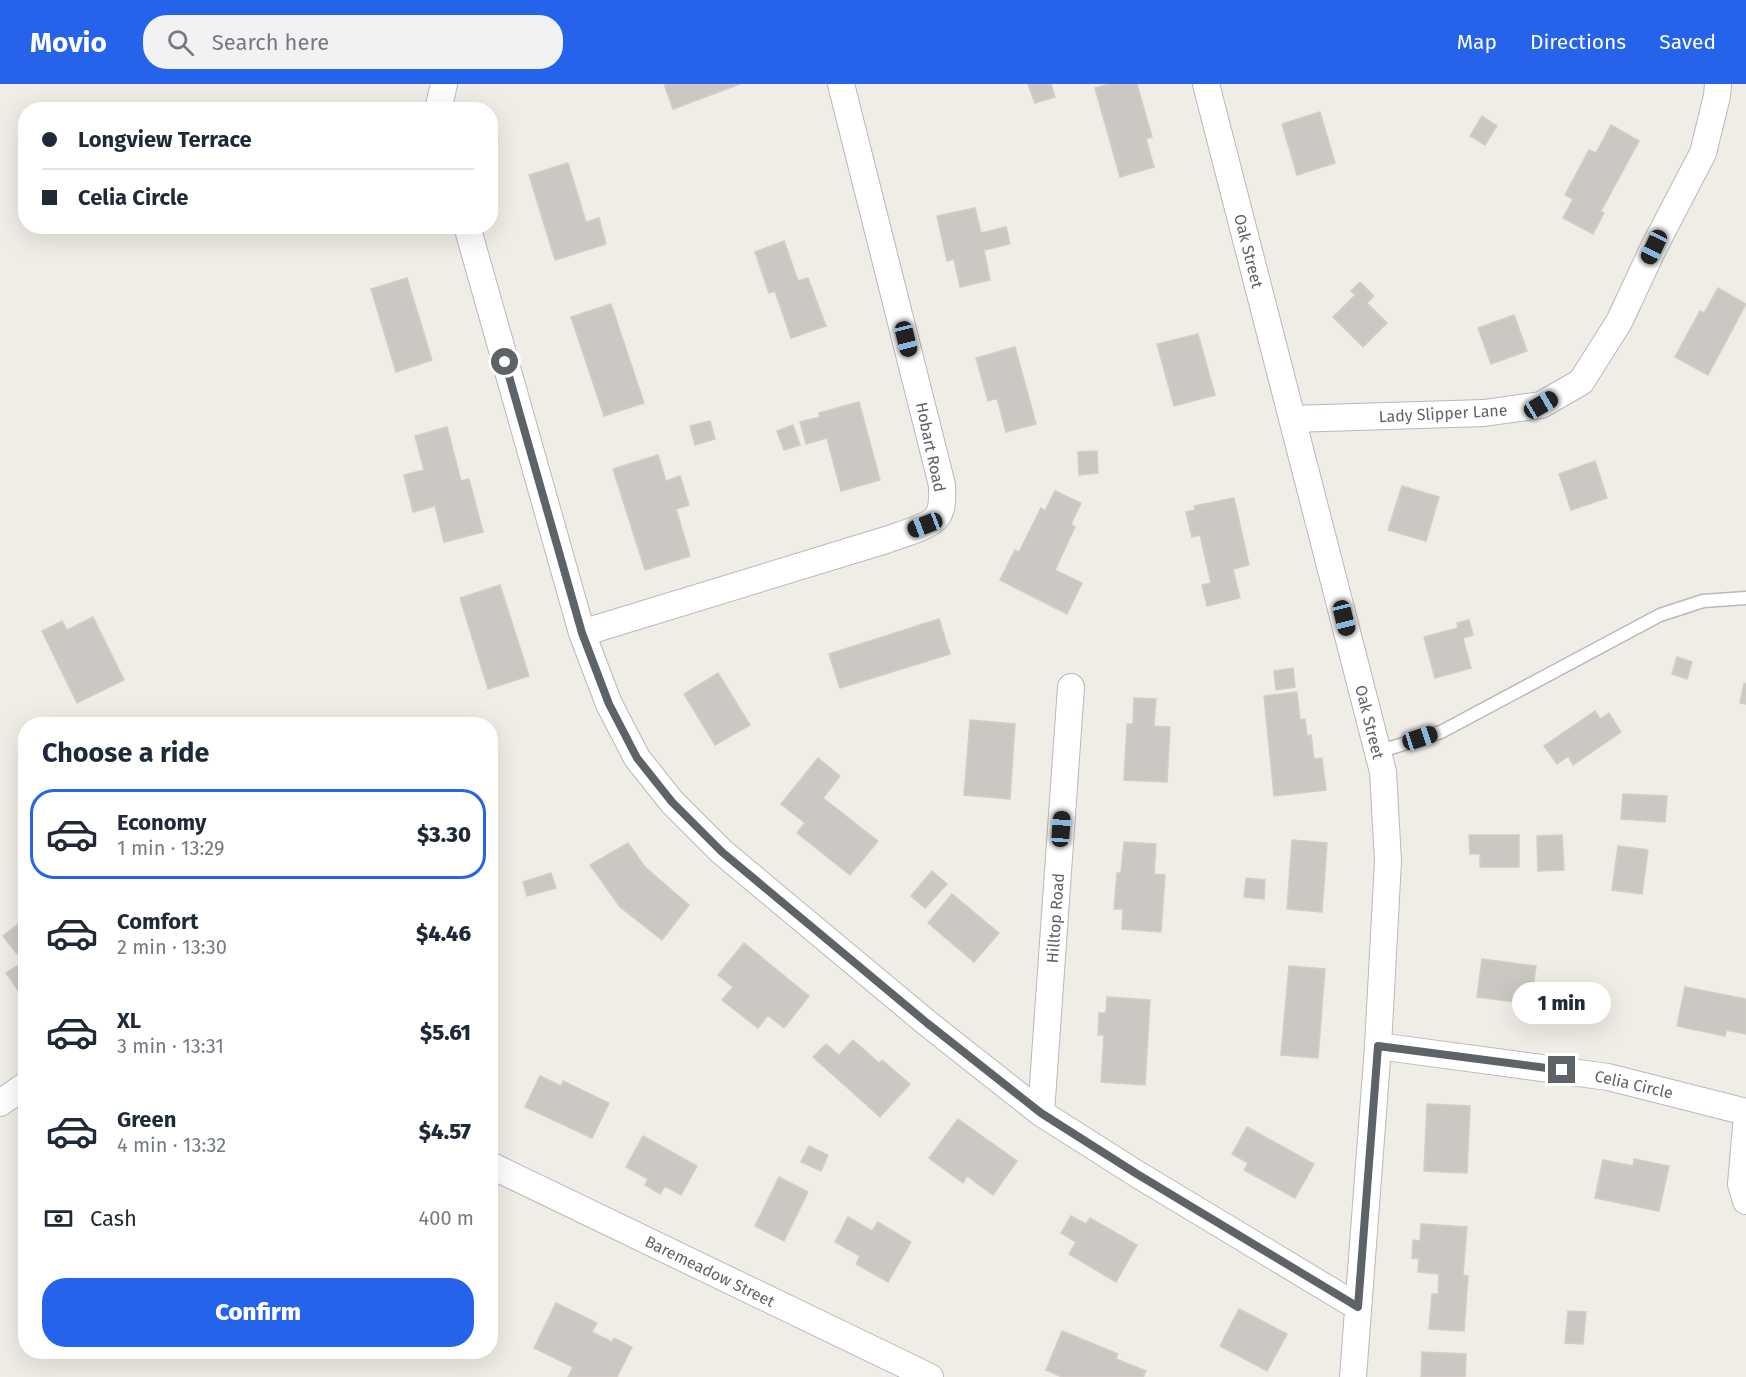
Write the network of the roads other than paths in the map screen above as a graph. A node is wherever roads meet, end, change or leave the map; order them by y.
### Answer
1 (444, 84) edge
2 (841, 84) edge
3 (1206, 84) edge
4 (1718, 84) edge
5 (440, 102) edge
6 (469, 234) edge
7 (1292, 418) junction
8 (1746, 598) edge
9 (582, 633) junction
10 (1071, 687) dead end
11 (1378, 752) junction
12 (1378, 1046) junction
13 (18, 1091) edge
14 (0, 1103) edge
15 (1746, 1112) edge
16 (1041, 1113) junction
17 (1746, 1126) edge
18 (498, 1169) edge
19 (1746, 1201) edge
20 (1358, 1307) junction
21 (930, 1377) edge
22 (1353, 1377) edge

1 - 5 street
2 - 9 street, Hobart Road
3 - 7 street, Oak Street
4 - 7 street, Lady Slipper Lane
6 - 9 street
7 - 11 street, Oak Street
8 - 11 lane
9 - 16 street
10 - 16 street, Hilltop Road
11 - 12 street, Oak Street
12 - 15 street, Celia Circle
12 - 20 street, Oak Street
13 - 14 street
16 - 20 street
17 - 19 street
18 - 21 street, Baremeadow Street
20 - 22 street, Oak Street

